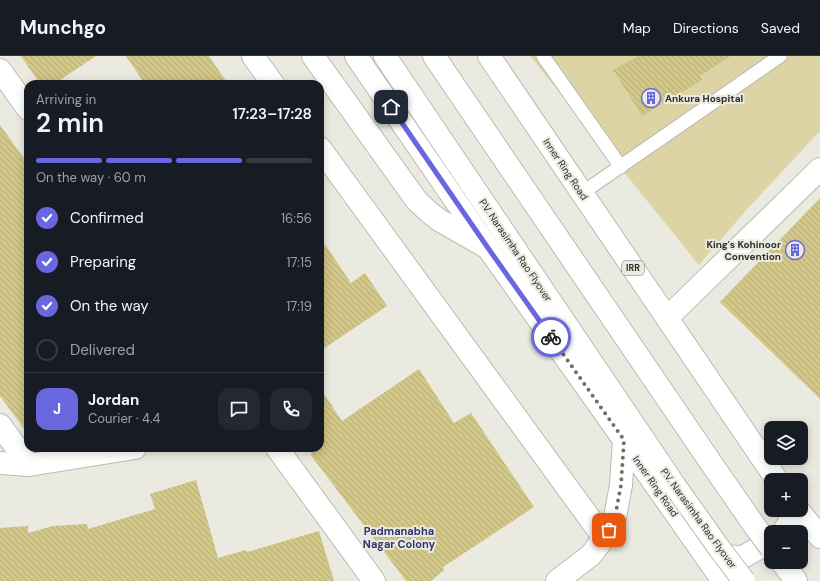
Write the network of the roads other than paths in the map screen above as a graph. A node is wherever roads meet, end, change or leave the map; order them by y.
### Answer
1 (253, 56) edge
2 (313, 56) edge
3 (356, 56) edge
4 (385, 56) edge
5 (434, 56) edge
6 (489, 56) edge
7 (543, 56) edge
8 (780, 56) edge
9 (0, 70) edge
10 (270, 80) edge
11 (24, 103) edge
12 (324, 153) edge
13 (621, 167) junction
14 (820, 169) edge
15 (582, 193) junction
16 (488, 248) junction
17 (667, 318) junction
18 (0, 425) edge
19 (624, 440) junction
20 (110, 452) edge
21 (280, 452) edge
22 (0, 463) edge
23 (29, 465) junction
24 (772, 473) edge
25 (804, 517) edge
26 (820, 537) edge
27 (604, 538) junction
28 (764, 539) edge
29 (764, 545) edge
30 (705, 555) junction
31 (787, 569) edge
32 (374, 581) edge
33 (557, 581) edge
34 (723, 581) edge
35 (744, 581) edge
36 (796, 581) edge

1 - 10 main road
2 - 16 main road
3 - 16 main road, Inner Ring Road
4 - 35 main road, P.V. Narasimha Rao Flyover, bridge
5 - 28 main road, bridge
6 - 15 main road, Inner Ring Road / IRR
7 - 13 lane
8 - 13 lane
9 - 11 main road
12 - 27 main road
13 - 15 lane
14 - 17 main road
15 - 17 main road, Inner Ring Road / IRR
16 - 19 main road, Inner Ring Road
17 - 24 main road, Inner Ring Road / IRR
18 - 23 main road
19 - 27 main road
19 - 30 main road, Inner Ring Road
20 - 23 main road
21 - 32 main road
22 - 23 main road
25 - 26 main road
27 - 33 main road
29 - 30 main road
30 - 34 main road, Inner Ring Road
31 - 36 main road

